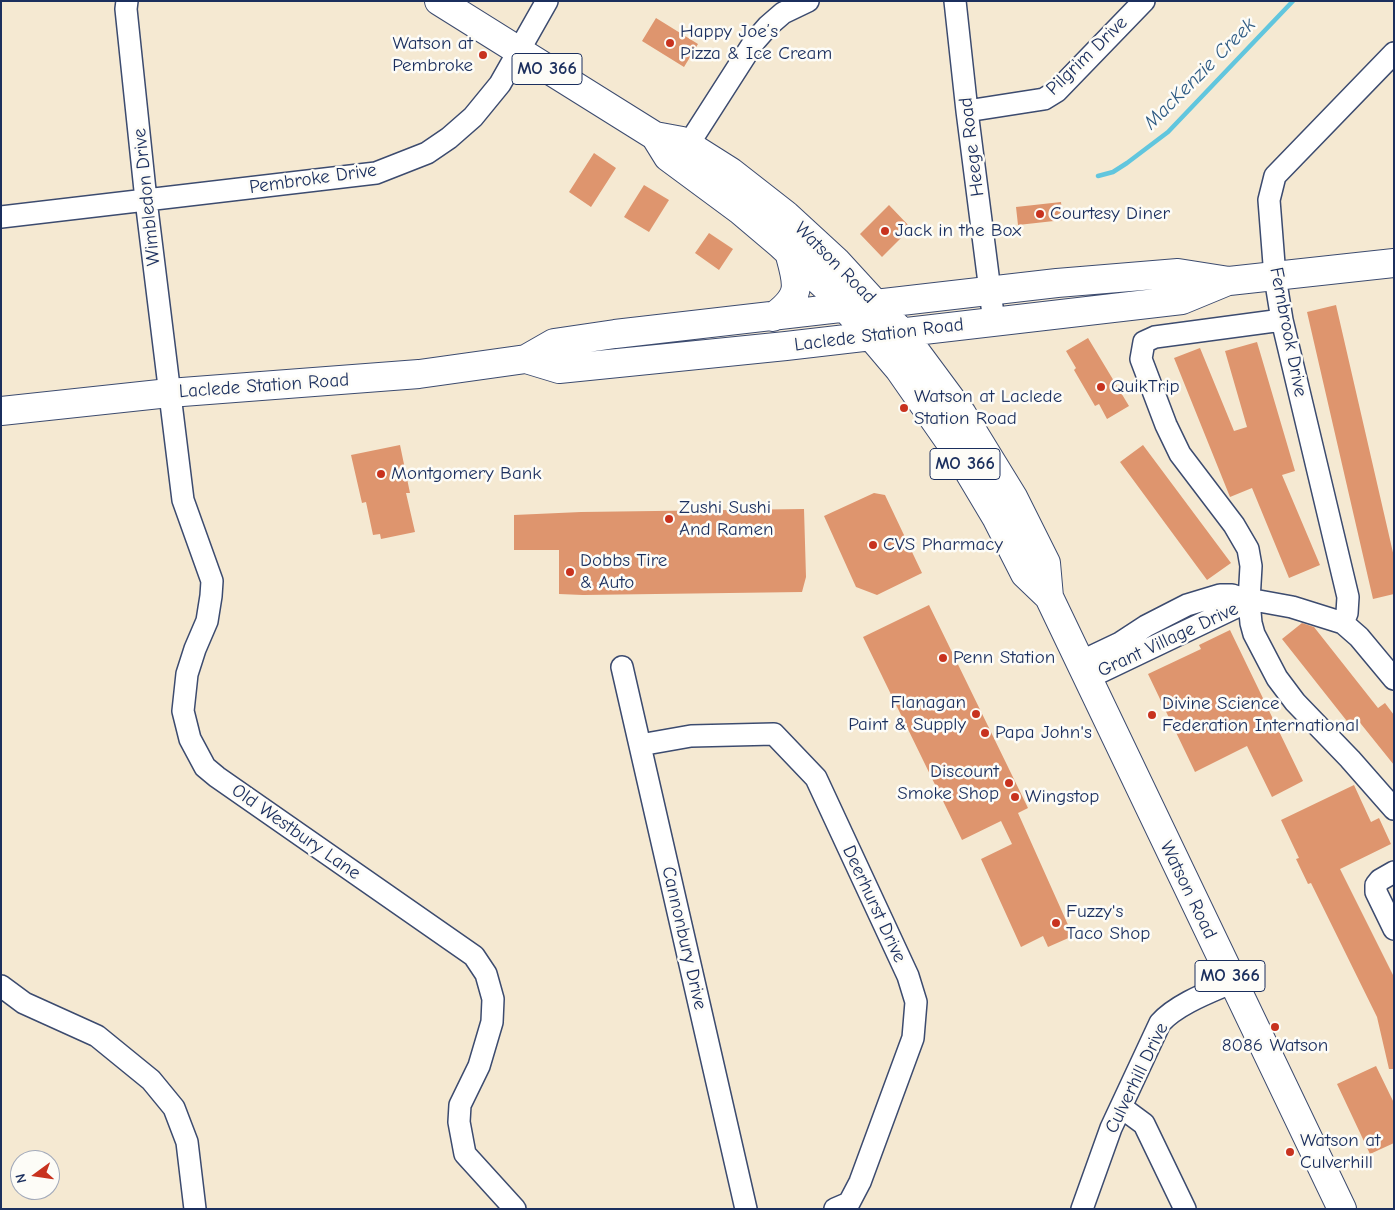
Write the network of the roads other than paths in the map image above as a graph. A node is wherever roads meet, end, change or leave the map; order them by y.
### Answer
1 (127, 1) edge
2 (439, 1) edge
3 (547, 1) edge
4 (808, 1) edge
5 (955, 1) edge
6 (1144, 1) edge
7 (518, 51) junction
8 (1394, 53) edge
9 (967, 111) junction
10 (655, 136) junction
11 (688, 145) junction
12 (146, 200) junction
13 (1, 217) edge
14 (789, 252) junction
15 (1394, 263) edge
16 (1275, 277) junction
17 (1229, 281) junction
18 (990, 291) junction
19 (877, 304) junction
20 (846, 308) junction
21 (773, 316) junction
22 (1282, 320) junction
23 (994, 322) junction
24 (902, 333) junction
25 (871, 336) junction
26 (526, 359) junction
27 (169, 393) junction
28 (1, 411) edge
29 (1049, 597) junction
30 (1249, 601) junction
31 (1343, 623) junction
32 (622, 667) dead end
33 (1084, 670) junction
34 (1394, 679) edge
35 (640, 745) junction
36 (1394, 808) edge
37 (1394, 872) edge
38 (1394, 929) edge
39 (1232, 982) junction
40 (1, 986) edge
41 (1121, 1107) junction
42 (195, 1209) edge
43 (515, 1209) edge
44 (746, 1209) edge
45 (835, 1209) edge
46 (1082, 1209) edge
47 (1185, 1209) edge
48 (1342, 1209) edge

1 - 12 street, Wimbledon Drive
2 - 7 main road, Watson Road / MO 366
3 - 7 street, Pembroke Drive
4 - 11 street
5 - 9 street, Heege Road
6 - 9 street, Pilgrim Drive
7 - 10 main road, Watson Road / MO 366
7 - 12 street, Pembroke Drive
8 - 16 street, Fernbrook Drive
9 - 18 street, Heege Road
10 - 11 main road, Watson Road / MO 366
10 - 14 main road, Watson Road / MO 366
11 - 19 main road, Watson Road / MO 366
12 - 13 street, Pembroke Drive
12 - 27 street, Wimbledon Drive
14 - 20 main road, Watson Road / MO 366
14 - 21 main road
15 - 16 main road, Laclede Station Road
16 - 17 main road, Laclede Station Road
16 - 22 street, Fernbrook Drive
17 - 18 main road, Laclede Station Road
17 - 23 main road, Laclede Station Road
18 - 19 main road, Laclede Station Road
18 - 23 street, Heege Road
19 - 20 main road, Laclede Station Road
19 - 24 main road, Watson Road / MO 366
20 - 21 main road, Laclede Station Road
20 - 25 main road, Watson Road / MO 366
21 - 26 main road, Laclede Station Road
22 - 30 street
22 - 31 street, Fernbrook Drive
23 - 24 main road, Laclede Station Road
24 - 25 main road, Laclede Station Road
24 - 29 main road, Watson Road / MO 366
25 - 26 main road, Laclede Station Road
25 - 29 main road, Watson Road / MO 366
26 - 27 main road, Laclede Station Road
27 - 28 main road, Laclede Station Road
27 - 43 street, Old Westbury Lane
29 - 33 main road, Watson Road / MO 366
30 - 31 street, Grant Village Drive
30 - 33 street, Grant Village Drive
30 - 36 street
31 - 34 street, Grant Village Drive
32 - 35 street, Cannonbury Drive
33 - 39 main road, Watson Road / MO 366
35 - 44 street, Cannonbury Drive
35 - 45 street, Deerhurst Drive
37 - 38 street
39 - 41 street, Culverhill Drive
39 - 48 main road, Watson Road / MO 366
40 - 42 street
41 - 46 street, Culverhill Drive
41 - 47 street

